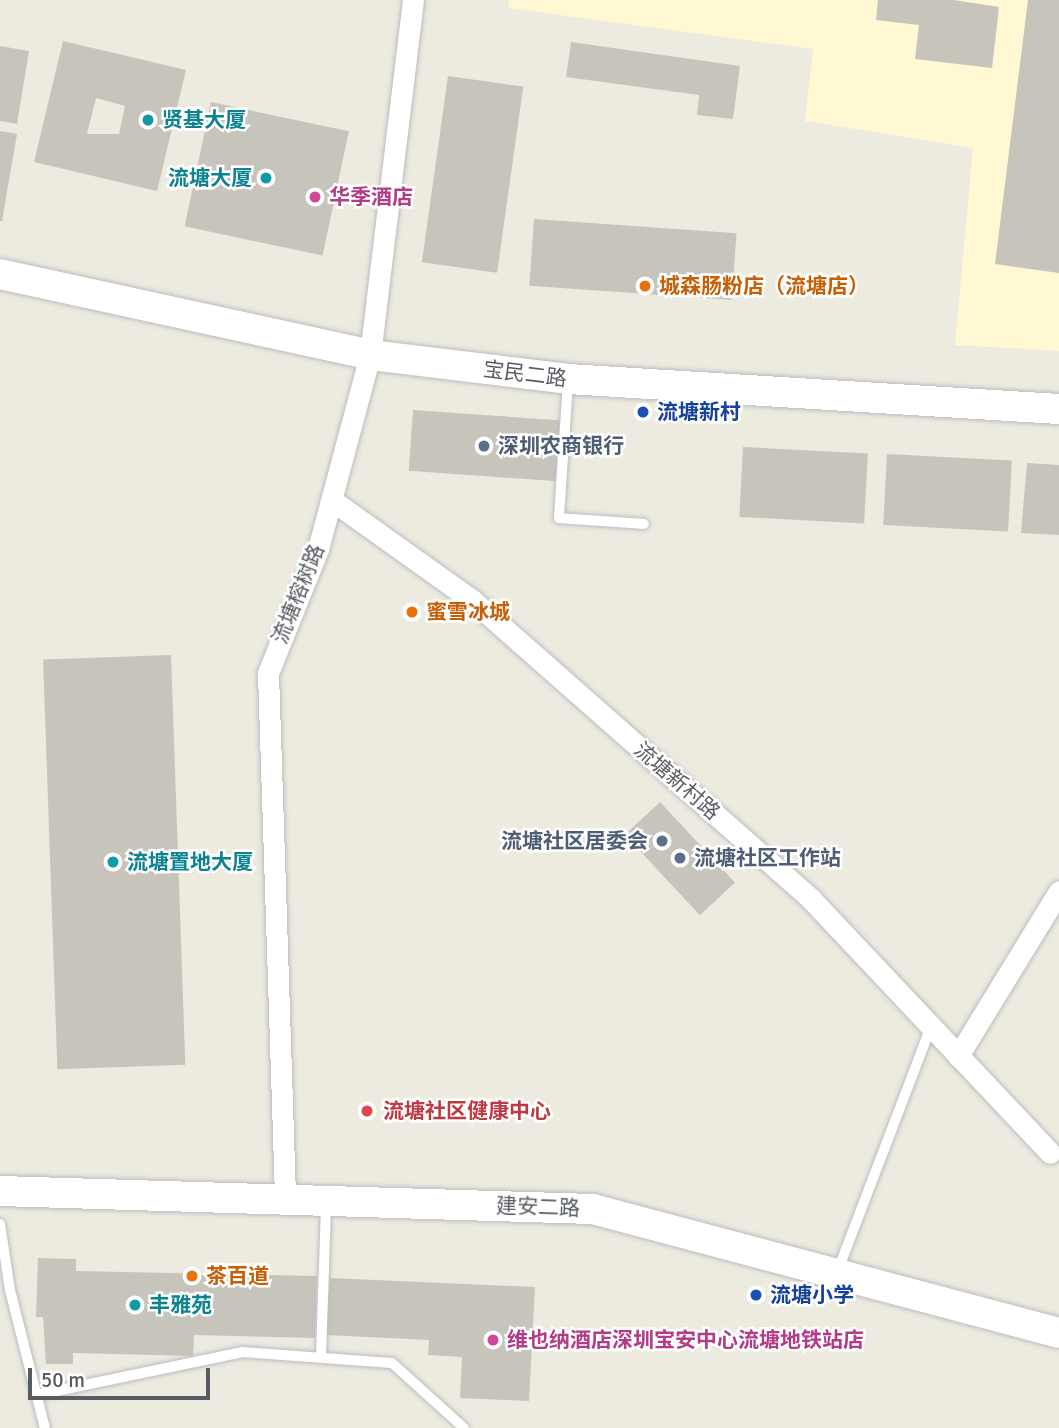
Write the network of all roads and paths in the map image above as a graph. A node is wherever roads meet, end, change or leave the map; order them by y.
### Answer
1 (412, 0) edge
2 (0, 274) edge
3 (370, 355) junction
4 (568, 379) junction
5 (1059, 408) edge
6 (333, 501) junction
7 (644, 524) dead end
8 (1059, 891) edge
9 (930, 1027) junction
10 (958, 1056) junction
11 (1050, 1153) dead end
12 (0, 1191) edge
13 (285, 1196) junction
14 (326, 1198) junction
15 (0, 1224) edge
16 (838, 1270) junction
17 (1059, 1334) edge
18 (321, 1357) junction
19 (37, 1395) junction
20 (46, 1428) edge
21 (464, 1428) edge

1 - 3 street, 流塘榕树路
2 - 3 main road, 宝民二路
3 - 4 main road, 宝民二路
3 - 6 street, 流塘榕树路
4 - 5 main road, 宝民二路
4 - 7 lane
6 - 9 street, 流塘新村路
6 - 13 street, 流塘榕树路
8 - 10 street
9 - 10 street, 流塘新村路
9 - 16 lane
10 - 11 street, 流塘新村路
12 - 13 main road, 建安二路
13 - 14 main road, 建安二路
14 - 16 main road, 建安二路
14 - 18 lane
15 - 19 lane
16 - 17 main road, 建安二路
18 - 19 lane
18 - 21 lane
19 - 20 lane

